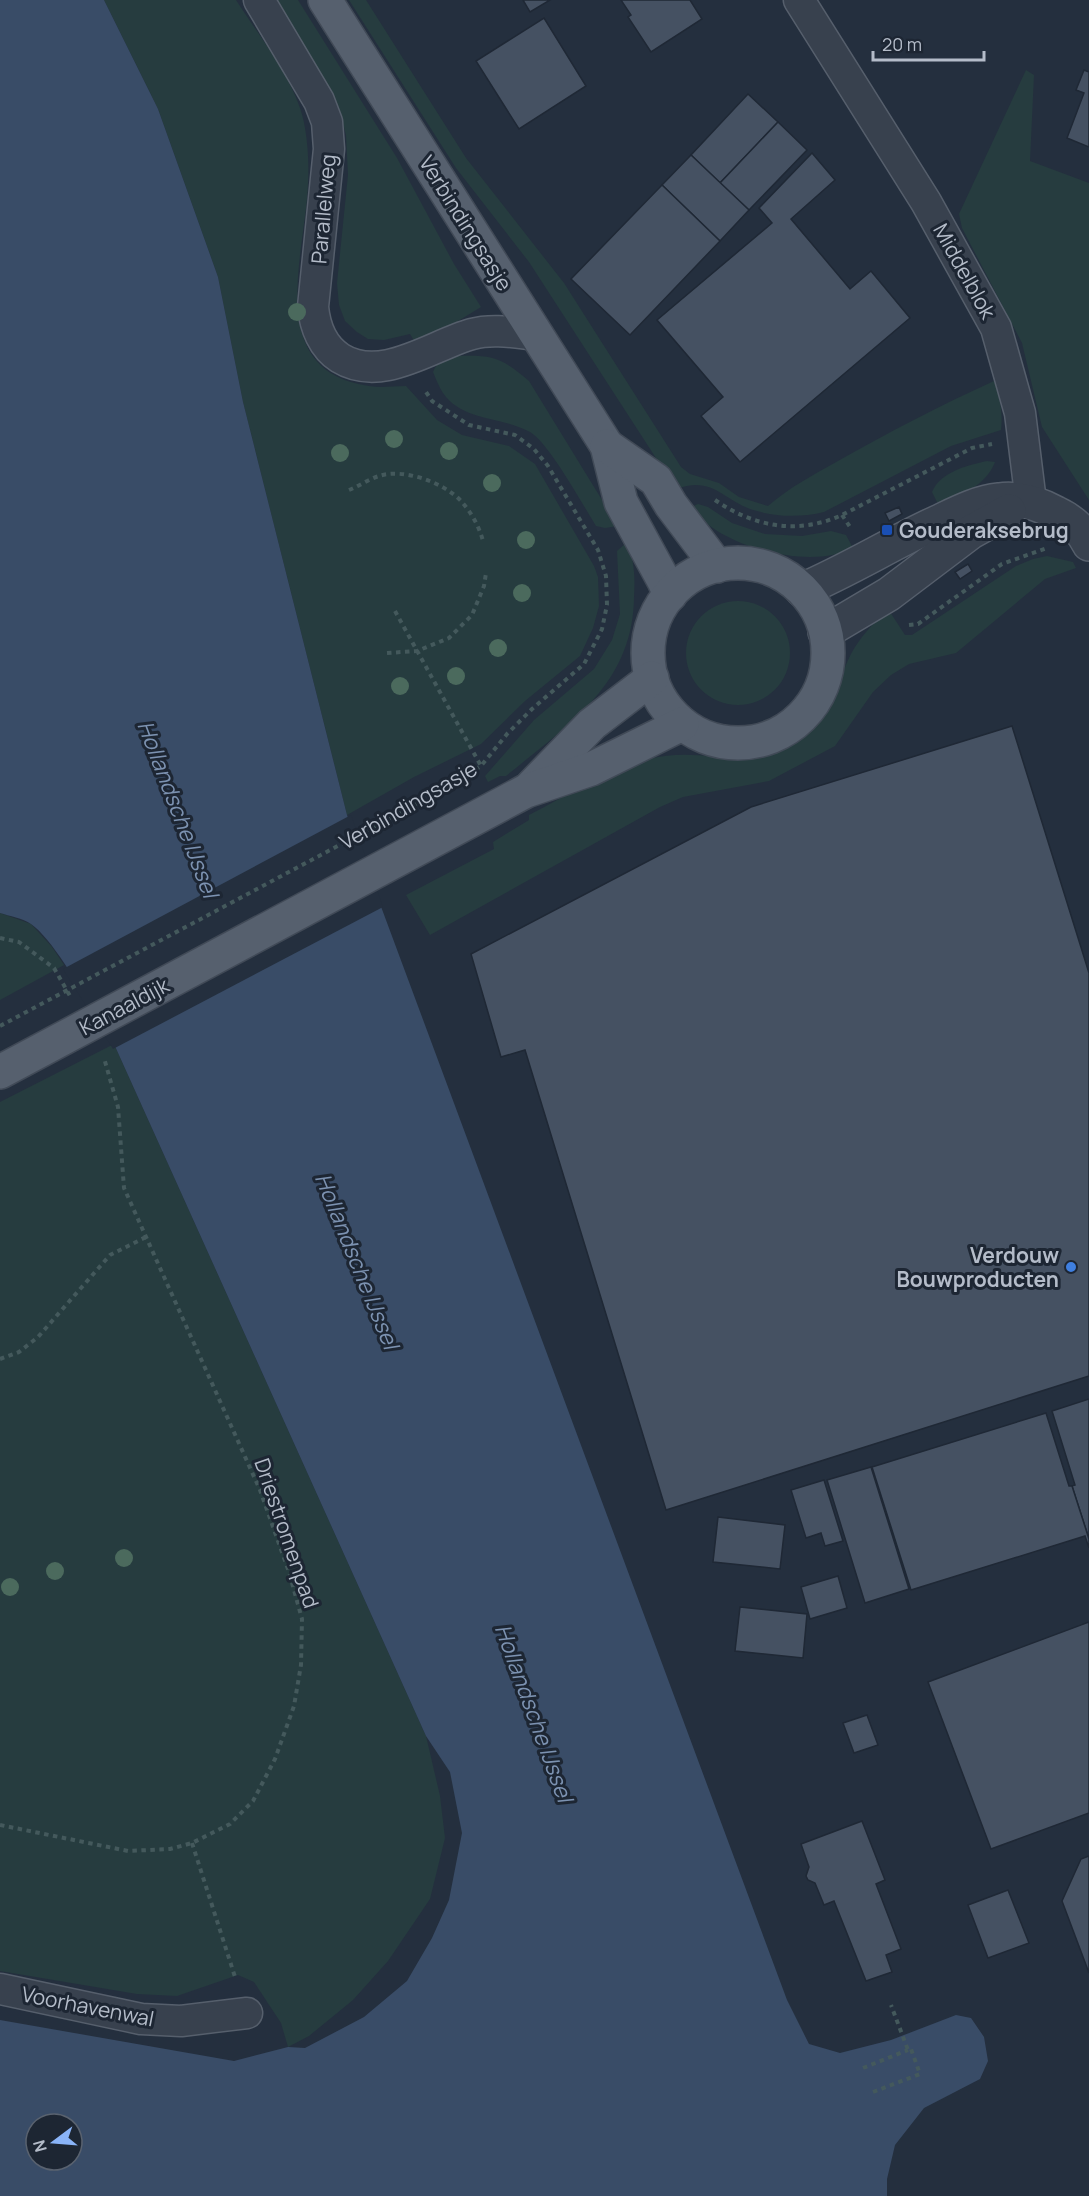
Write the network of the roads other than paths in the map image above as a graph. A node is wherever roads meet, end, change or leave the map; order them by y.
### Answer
1 (259, 0) edge
2 (325, 0) edge
3 (799, 0) edge
4 (537, 335) junction
5 (607, 446) junction
6 (1031, 502) junction
7 (1089, 544) edge
8 (717, 566) junction
9 (802, 590) junction
10 (670, 595) junction
11 (825, 632) junction
12 (652, 678) junction
13 (682, 724) junction
14 (526, 791) junction
15 (249, 940) joint
16 (0, 1072) edge
17 (0, 1989) edge
18 (247, 2013) road end

1 - 4 street, Parallelweg
2 - 4 main road, Verbindingsasje
3 - 6 street, Middelblok
4 - 5 main road, Verbindingsasje
5 - 8 main road, Verbindingsasje
5 - 10 main road, Verbindingsasje
6 - 7 street
6 - 9 street
6 - 11 street
8 - 9 main road
8 - 10 main road
9 - 11 main road
10 - 12 main road
11 - 13 main road
12 - 13 main road
12 - 14 main road, Verbindingsasje
13 - 14 main road, Verbindingsasje
14 - 15 main road, Verbindingsasje
15 - 16 main road, Kanaaldijk
17 - 18 street, Voorhavenwal

